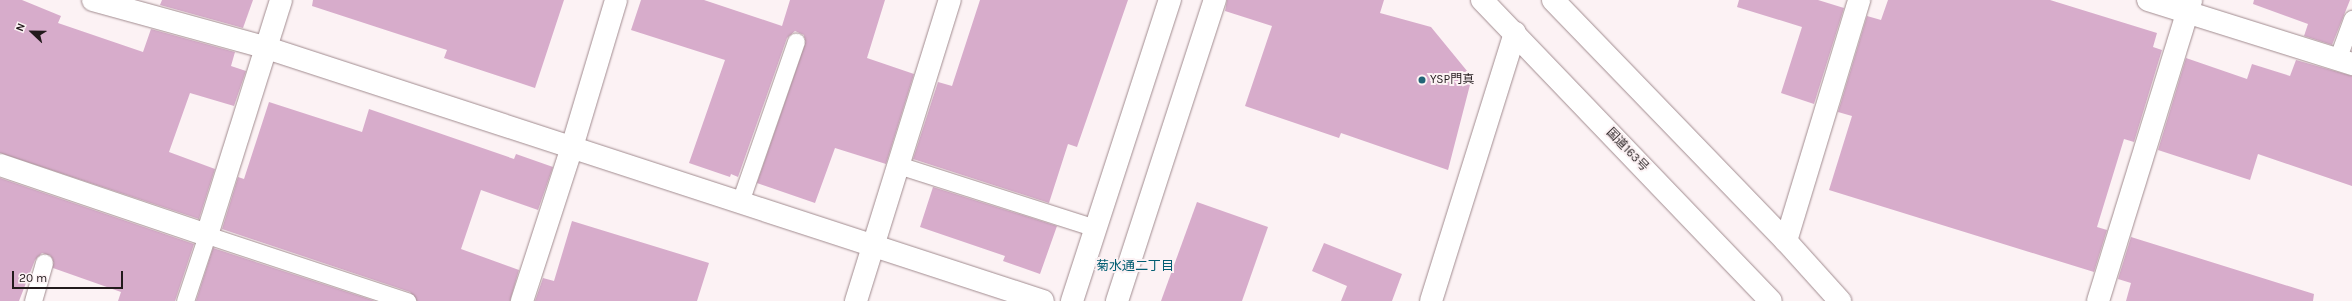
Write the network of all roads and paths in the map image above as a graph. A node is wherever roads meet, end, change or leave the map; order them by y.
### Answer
1 (92, 0) edge
2 (281, 0) edge
3 (616, 0) edge
4 (950, 0) edge
5 (1170, 0) edge
6 (1215, 0) edge
7 (1482, 0) edge
8 (1553, 0) edge
9 (1859, 0) edge
10 (2148, 0) edge
11 (2189, 6) edge
12 (2352, 19) edge
13 (1515, 33) junction
14 (796, 41) dead end
15 (267, 48) junction
16 (2345, 62) edge
17 (572, 147) junction
18 (0, 165) edge
19 (898, 165) junction
20 (740, 202) junction
21 (1095, 228) junction
22 (207, 235) junction
23 (1786, 241) junction
24 (873, 246) junction
25 (44, 262) dead end
26 (1768, 300) edge
27 (33, 301) edge
28 (186, 301) edge
29 (407, 301) edge
30 (522, 301) edge
31 (856, 301) edge
32 (1043, 301) edge
33 (1072, 301) edge
34 (1117, 301) edge
35 (1431, 301) edge
36 (1840, 301) edge
37 (2098, 301) edge

1 - 15 main road
2 - 15 main road
3 - 17 main road
4 - 19 main road
5 - 21 main road
6 - 34 main road
7 - 13 main road, 国道163号
8 - 23 main road
9 - 23 main road
10 - 11 main road
11 - 16 main road
11 - 37 main road
12 - 16 lane
13 - 26 main road, 国道163号
13 - 35 main road
14 - 20 lane
15 - 17 main road
15 - 22 main road
17 - 20 main road
17 - 30 main road
18 - 22 main road
19 - 21 lane
19 - 24 main road
20 - 24 main road
21 - 33 main road
22 - 28 lane
22 - 29 lane
23 - 36 main road
24 - 31 main road
24 - 32 main road
25 - 27 lane

